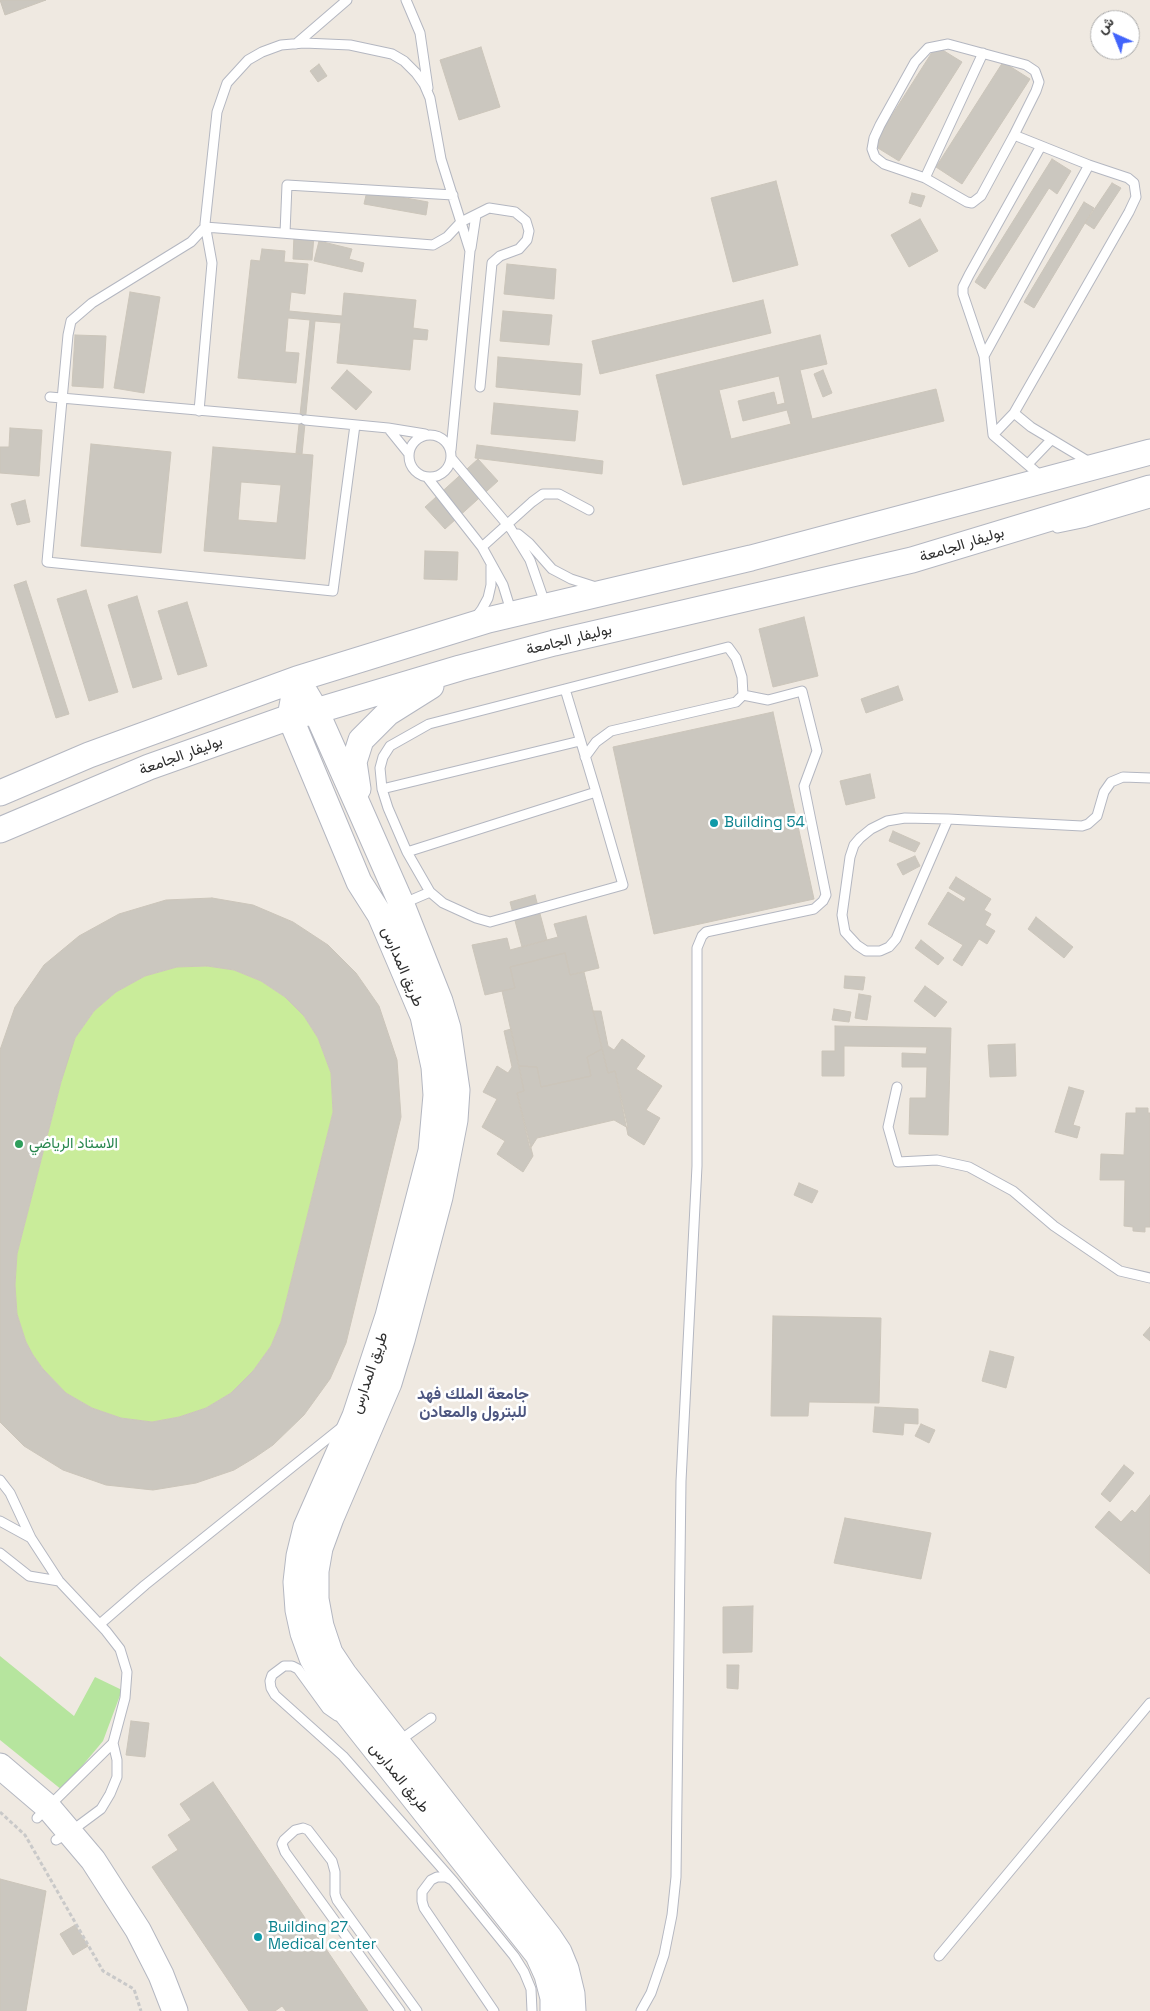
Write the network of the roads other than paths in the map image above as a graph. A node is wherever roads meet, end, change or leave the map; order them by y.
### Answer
1 (347, 0) edge
2 (406, 0) edge
3 (296, 44) junction
4 (983, 52) junction
5 (430, 98) junction
6 (1014, 135) junction
7 (1041, 146) junction
8 (1089, 165) junction
9 (925, 178) junction
10 (453, 195) junction
11 (476, 215) junction
12 (461, 222) junction
13 (205, 227) junction
14 (285, 233) junction
15 (470, 251) junction
16 (984, 356) junction
17 (480, 387) dead end
18 (50, 397) dead end
19 (63, 398) junction
20 (199, 410) junction
21 (1014, 413) junction
22 (355, 425) junction
23 (388, 428) junction
24 (425, 434) junction
25 (993, 435) junction
26 (1051, 440) junction
27 (1150, 452) edge
28 (409, 454) junction
29 (452, 454) junction
30 (1097, 466) junction
31 (1037, 472) junction
32 (427, 477) junction
33 (1150, 488) edge
34 (1150, 503) edge
35 (589, 510) dead end
36 (509, 527) junction
37 (1048, 530) dead end
38 (1028, 534) dead end
39 (482, 547) junction
40 (912, 560) junction
41 (491, 564) junction
42 (634, 586) junction
43 (546, 606) junction
44 (512, 614) junction
45 (467, 626) junction
46 (460, 668) junction
47 (297, 679) junction
48 (565, 688) junction
49 (743, 695) junction
50 (316, 711) junction
51 (290, 717) junction
52 (580, 740) junction
53 (585, 757) junction
54 (1150, 778) edge
55 (382, 789) junction
56 (0, 792) edge
57 (596, 792) junction
58 (361, 812) junction
59 (948, 819) junction
60 (0, 830) edge
61 (407, 852) junction
62 (430, 892) junction
63 (391, 910) junction
64 (897, 1087) dead end
65 (1150, 1278) edge
66 (355, 1416) junction
67 (0, 1480) edge
68 (0, 1521) edge
69 (31, 1538) junction
70 (0, 1553) edge
71 (59, 1581) junction
72 (100, 1624) junction
73 (1150, 1704) edge
74 (431, 1718) dead end
75 (114, 1743) junction
76 (384, 1747) junction
77 (0, 1766) edge
78 (0, 1783) edge
79 (42, 1813) junction
80 (63, 1836) junction
81 (454, 1882) junction
82 (940, 1956) dead end
83 (161, 2011) edge
84 (175, 2011) edge
85 (400, 2011) edge
86 (417, 2011) edge
87 (494, 2011) edge
88 (532, 2011) edge
89 (553, 2011) edge
90 (573, 2011) edge
91 (641, 2011) edge

1 - 3 lane
2 - 5 lane
3 - 5 lane
3 - 13 lane
4 - 6 lane
4 - 9 lane
4 - 9 lane
5 - 10 lane
6 - 7 lane
6 - 9 lane
7 - 8 lane
7 - 16 lane
8 - 16 lane
8 - 21 lane
10 - 12 lane
10 - 14 lane
11 - 12 lane
11 - 15 lane
11 - 17 lane
12 - 14 lane
12 - 15 lane
13 - 14 lane
13 - 19 lane
13 - 20 lane
15 - 29 lane
16 - 25 lane
18 - 19 lane
19 - 20 lane
19 - 22 lane
20 - 22 lane
21 - 25 lane
21 - 26 lane
22 - 23 lane
23 - 24 lane
23 - 28 lane
24 - 28 lane
24 - 29 lane
25 - 31 lane
26 - 30 lane
26 - 31 lane
27 - 30 street
28 - 32 lane
29 - 32 lane
29 - 36 lane
30 - 31 street
31 - 42 street
32 - 39 lane
33 - 40 street, بوليفار الجامعة
34 - 37 lane
35 - 36 lane
36 - 39 lane
36 - 42 lane
36 - 43 lane
38 - 40 lane
39 - 41 lane
40 - 46 street, بوليفار الجامعة
41 - 44 lane
41 - 45 lane
42 - 43 street
43 - 44 street
44 - 45 street
45 - 47 street
46 - 50 street, بوليفار الجامعة
46 - 58 street
47 - 50 street
47 - 51 street
47 - 56 street
48 - 49 lane
48 - 52 lane
48 - 55 lane
49 - 53 lane
49 - 91 lane
50 - 51 street, بوليفار الجامعة
50 - 58 street
51 - 60 street, بوليفار الجامعة
51 - 63 street, طريق المدارس
52 - 53 lane
52 - 55 lane
53 - 57 lane
54 - 59 lane
55 - 61 lane
57 - 61 lane
57 - 62 lane
58 - 63 street
59 - 59 lane
61 - 62 lane
62 - 63 lane
63 - 66 street, طريق المدارس
63 - 76 street
64 - 65 lane
66 - 72 lane
66 - 76 street, طريق المدارس
67 - 69 lane
68 - 69 lane
69 - 71 lane
70 - 71 lane
71 - 72 lane
72 - 75 lane
73 - 82 lane
74 - 76 lane
75 - 79 lane
75 - 80 lane
76 - 81 lane
76 - 89 street, طريق المدارس
76 - 90 street
77 - 79 street
78 - 79 street
79 - 80 street
80 - 83 street
80 - 84 street
81 - 87 lane
81 - 88 lane
85 - 86 lane

